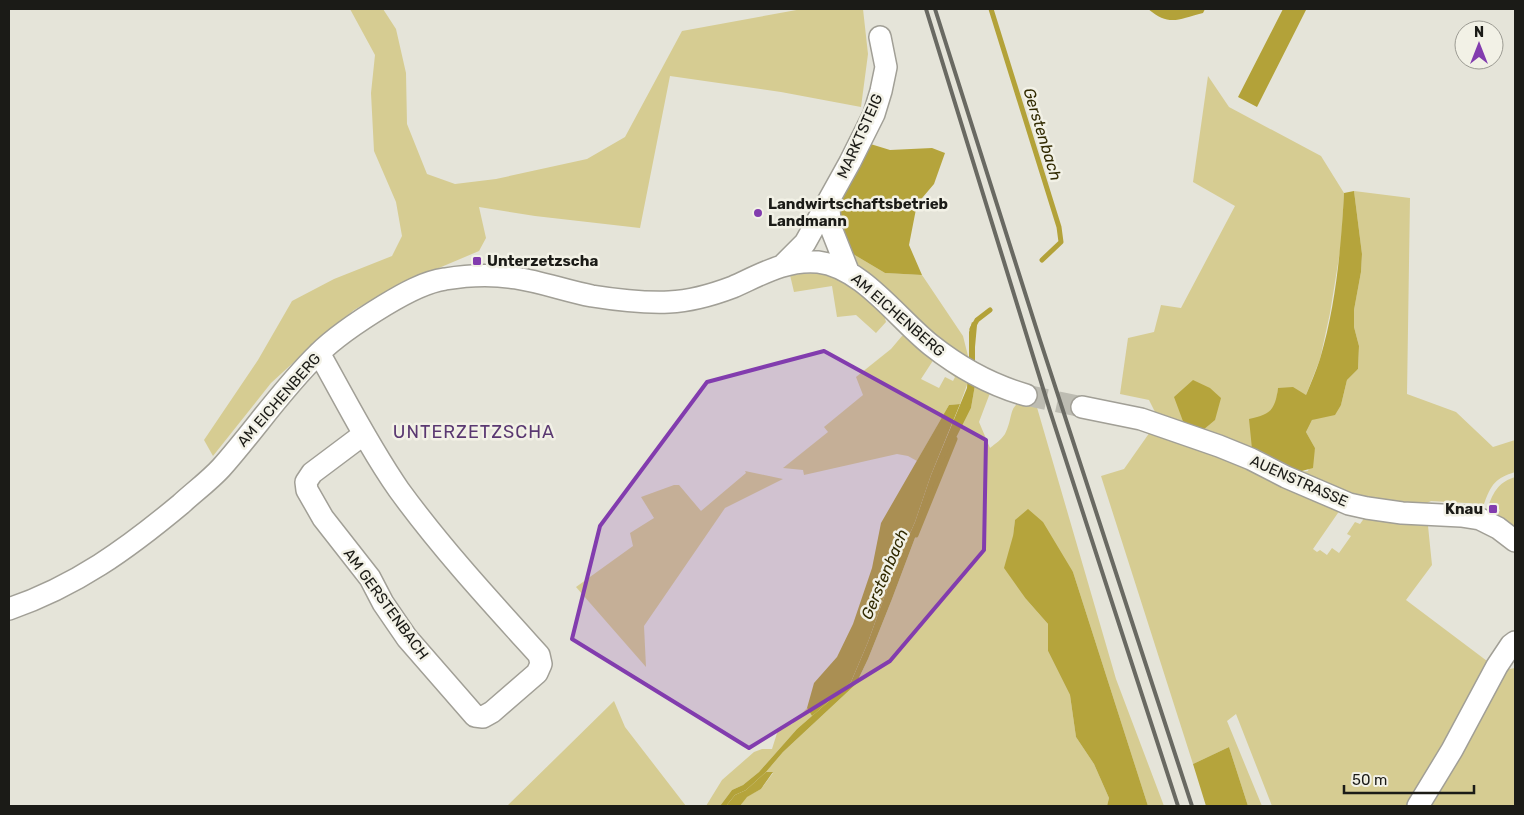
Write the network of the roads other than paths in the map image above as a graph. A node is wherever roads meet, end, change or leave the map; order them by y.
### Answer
1 (880, 37) dead end
2 (828, 202) junction
3 (784, 264) junction
4 (848, 271) junction
5 (319, 352) junction
6 (1026, 395) tunnel mouth
7 (1082, 407) tunnel mouth
8 (364, 434) junction
9 (1515, 541) edge
10 (9, 609) edge
11 (1515, 642) edge
12 (1418, 806) edge

1 - 2 street, MARKTSTEIG
2 - 3 street, MARKTSTEIG
2 - 4 street
3 - 4 street, AM EICHENBERG
3 - 5 street, AM EICHENBERG
4 - 6 street, AM EICHENBERG
5 - 8 street, AM GERSTENBACH
5 - 10 street, AM EICHENBERG
7 - 9 street, AUENSTRASSE
8 - 8 street, AM GERSTENBACH
11 - 12 street

